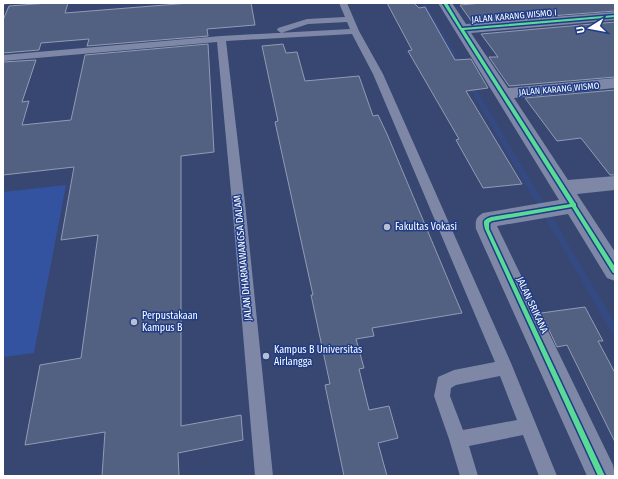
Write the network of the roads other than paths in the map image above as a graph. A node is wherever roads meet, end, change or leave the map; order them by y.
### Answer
1 (343, 3) edge
2 (445, 3) edge
3 (615, 16) edge
4 (349, 19) junction
5 (461, 29) junction
6 (355, 31) junction
7 (258, 37) junction
8 (221, 39) junction
9 (3, 58) edge
10 (615, 83) edge
11 (504, 94) junction
12 (615, 183) edge
13 (566, 200) junction
14 (615, 271) edge
15 (505, 368) junction
16 (528, 426) junction
17 (458, 439) junction
18 (264, 476) edge
19 (469, 476) edge
20 (548, 476) edge
21 (602, 476) edge

1 - 4 lane
2 - 5 street
3 - 5 street, JALAN KARANG WISMO I
4 - 6 lane
4 - 7 lane
5 - 11 street
6 - 7 lane
6 - 15 lane
7 - 8 lane
8 - 9 lane
8 - 18 lane, JALAN DHARMAWANGSA DALAM
10 - 11 street, JALAN KARANG WISMO
11 - 13 street
12 - 13 street, JALAN SRIKANA
13 - 14 street
13 - 21 street, JALAN SRIKANA
15 - 16 lane
15 - 17 lane
16 - 17 lane
16 - 20 lane
17 - 19 lane

